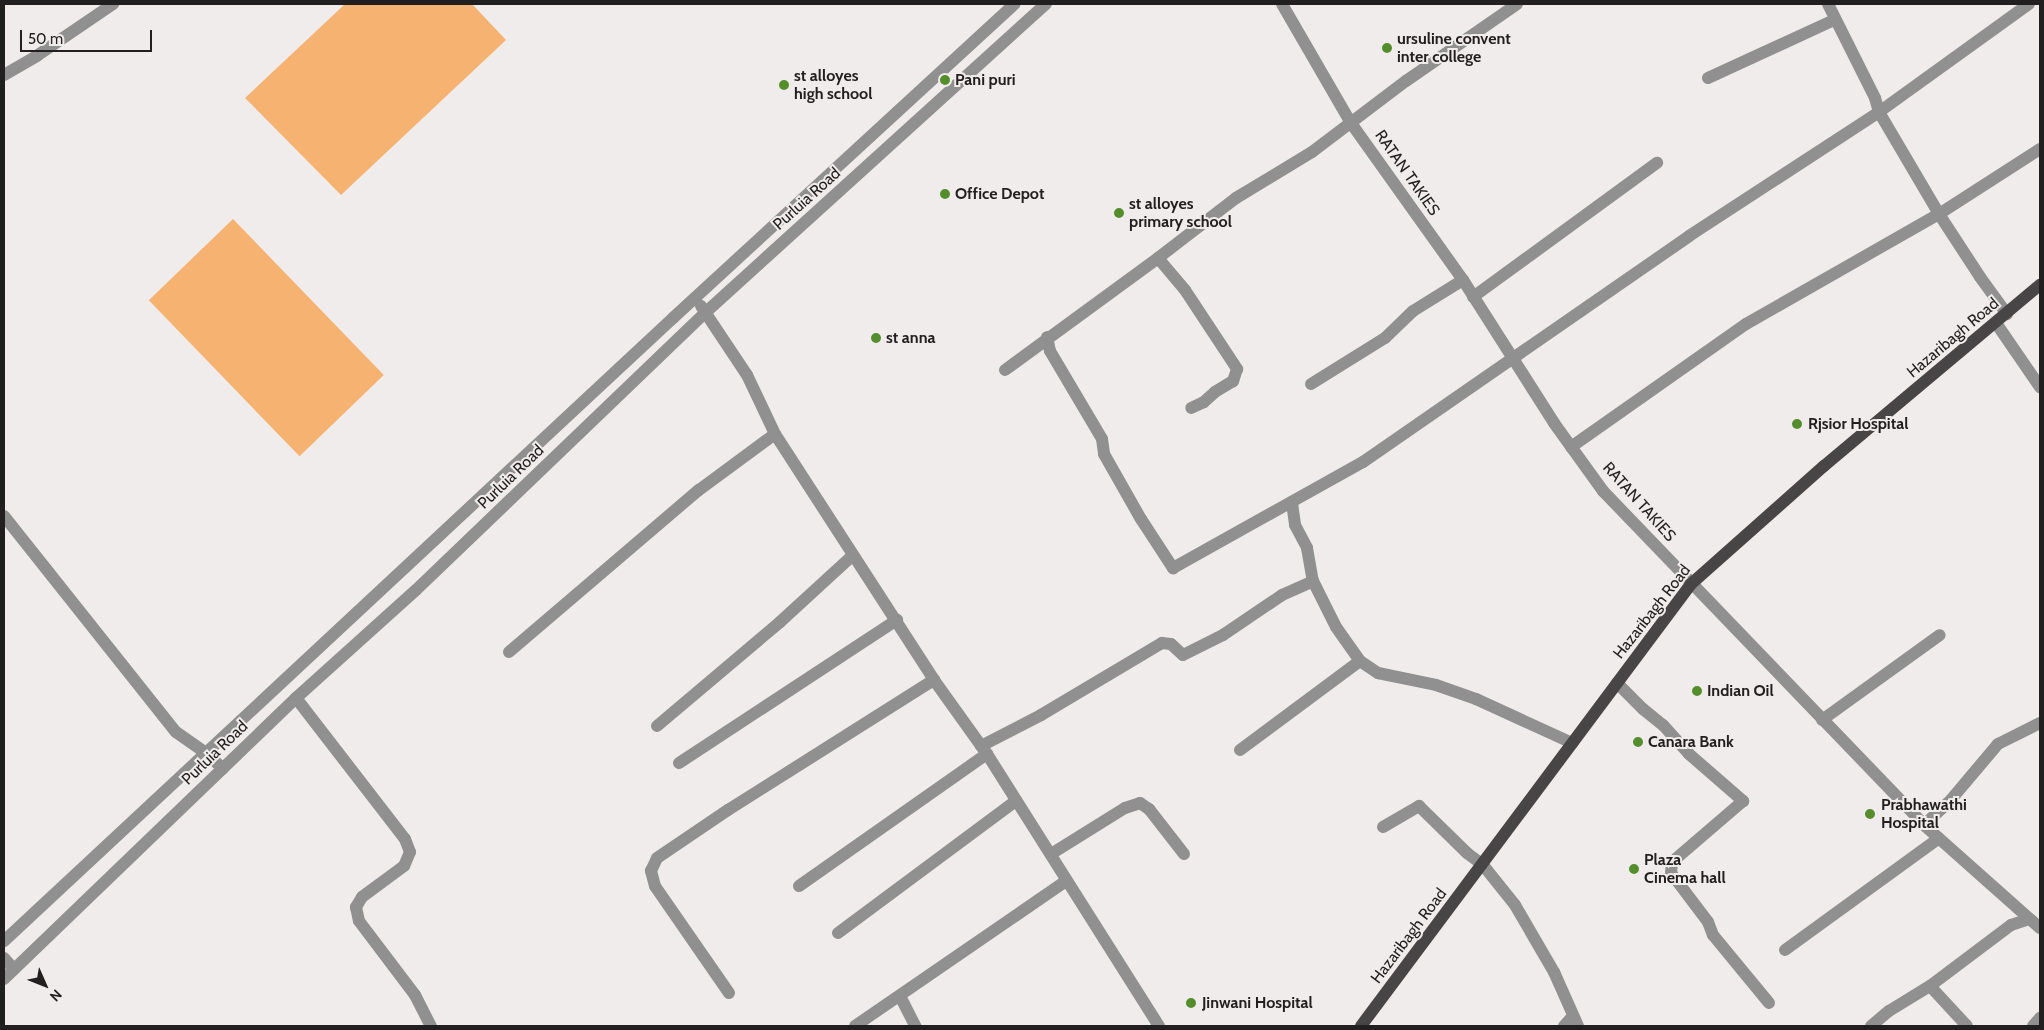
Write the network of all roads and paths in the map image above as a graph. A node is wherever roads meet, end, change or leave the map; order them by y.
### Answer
1 (113, 4) edge
2 (1014, 4) edge
3 (1046, 4) edge
4 (1282, 4) edge
5 (1517, 4) edge
6 (1828, 4) edge
7 (2029, 4) edge
8 (1834, 20) junction
9 (4, 75) edge
10 (1708, 78) dead end
11 (1879, 112) junction
12 (1351, 123) junction
13 (2040, 149) edge
14 (1657, 163) dead end
15 (1940, 214) junction
16 (1158, 258) junction
17 (1463, 280) junction
18 (2040, 285) edge
19 (1473, 297) junction
20 (695, 298) junction
21 (706, 312) junction
22 (2007, 314) junction
23 (1996, 324) junction
24 (1047, 337) junction
25 (1512, 360) junction
26 (1005, 370) dead end
27 (1311, 384) dead end
28 (2040, 387) edge
29 (1191, 408) dead end
30 (775, 434) junction
31 (1571, 446) junction
32 (1292, 503) junction
33 (4, 516) edge
34 (853, 555) junction
35 (1314, 582) junction
36 (1692, 584) junction
37 (897, 620) junction
38 (1940, 635) dead end
39 (509, 652) dead end
40 (1360, 661) junction
41 (934, 680) junction
42 (1618, 683) junction
43 (296, 698) junction
44 (1822, 720) junction
45 (2040, 723) edge
46 (657, 726) dead end
47 (1572, 744) junction
48 (984, 750) junction
49 (1240, 750) dead end
50 (206, 753) junction
51 (679, 763) dead end
52 (223, 769) junction
53 (1016, 801) junction
54 (1924, 825) junction
55 (1383, 827) dead end
56 (1939, 838) junction
57 (1051, 854) junction
58 (1184, 854) dead end
59 (1483, 865) junction
60 (1066, 881) junction
61 (799, 886) dead end
62 (2030, 919) junction
63 (2040, 928) edge
64 (838, 934) dead end
65 (4, 941) edge
66 (1785, 950) dead end
67 (4, 958) edge
68 (14, 969) junction
69 (4, 979) edge
70 (1930, 986) junction
71 (729, 993) dead end
72 (900, 996) junction
73 (1769, 1003) dead end
74 (2040, 1018) edge
75 (1575, 1021) edge
76 (431, 1026) edge
77 (855, 1026) edge
78 (916, 1026) edge
79 (1160, 1026) edge
80 (1362, 1026) edge
81 (1564, 1026) edge
82 (1871, 1026) edge
83 (1967, 1026) edge
84 (2033, 1026) edge

1 - 9 street
2 - 20 street, Purluia Road
3 - 21 street, Purluia Road
4 - 12 street, RATAN TAKIES
5 - 12 street
6 - 8 street
7 - 11 street
8 - 10 street
8 - 11 street
11 - 15 street
11 - 25 street
12 - 16 street
12 - 17 street, RATAN TAKIES
13 - 15 street
14 - 19 street
15 - 22 street
15 - 31 street
16 - 24 street
16 - 29 street
17 - 19 street, RATAN TAKIES
17 - 27 street
18 - 22 main road, Hazaribagh Road
19 - 25 street, RATAN TAKIES
20 - 21 street
20 - 50 street, Purluia Road
21 - 30 street
21 - 43 street, Purluia Road
22 - 23 main road, Hazaribagh Road
23 - 28 street
23 - 36 main road, Hazaribagh Road
24 - 26 street
24 - 32 street
25 - 31 street, RATAN TAKIES
25 - 32 street
30 - 34 street
30 - 39 street
31 - 36 street, RATAN TAKIES
32 - 35 street
33 - 50 street
34 - 37 street
34 - 46 street
35 - 40 street
35 - 48 street
36 - 42 main road, Hazaribagh Road
36 - 44 street, RATAN TAKIES
37 - 41 street
37 - 51 street
38 - 44 street
40 - 47 street
40 - 49 street
41 - 48 street
41 - 71 street
42 - 47 main road, Hazaribagh Road
42 - 73 street
43 - 52 street, Purluia Road
43 - 76 street
44 - 54 street, RATAN TAKIES
45 - 54 street
47 - 59 main road, Hazaribagh Road
48 - 53 street
48 - 61 street
50 - 52 street
50 - 65 street, Purluia Road
52 - 68 street, Purluia Road
53 - 57 street
53 - 64 street
54 - 56 street, RATAN TAKIES
55 - 59 street
56 - 62 street, RATAN TAKIES
56 - 66 street
57 - 58 street
57 - 60 street
59 - 75 street
59 - 80 main road, Hazaribagh Road
60 - 72 street
60 - 79 street
62 - 63 street, RATAN TAKIES
62 - 70 street
67 - 68 street
68 - 69 street, Purluia Road
70 - 82 street
70 - 83 street
72 - 77 street
72 - 78 street
74 - 84 street
75 - 81 street

